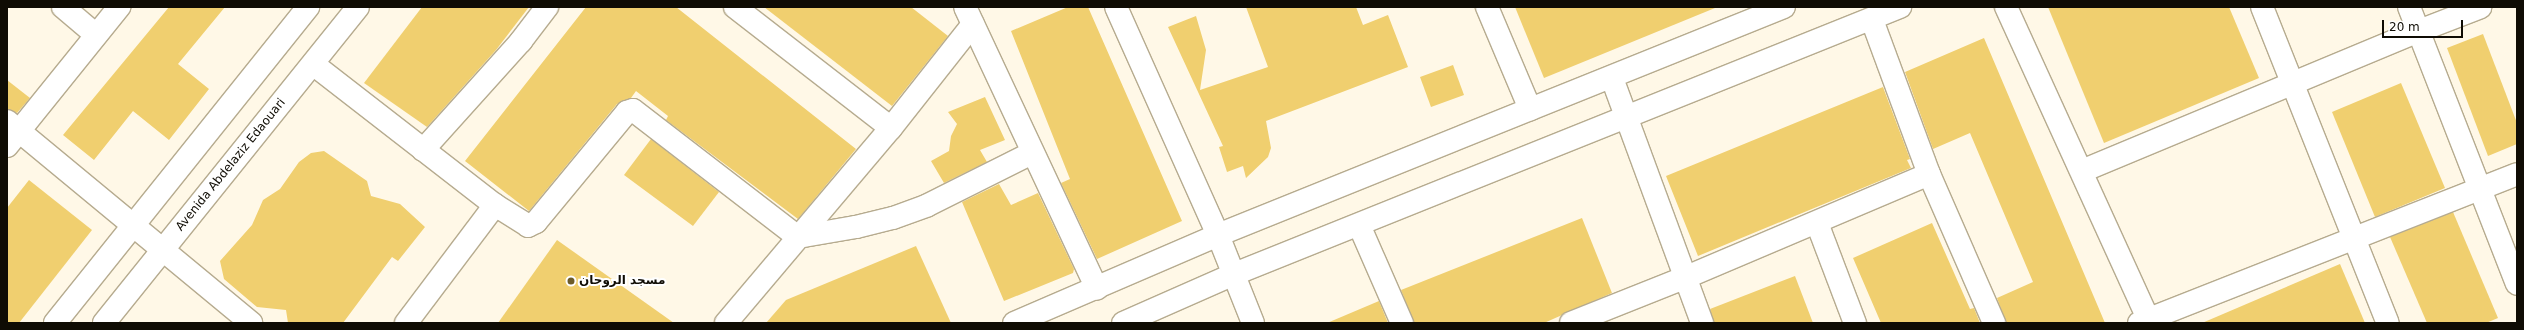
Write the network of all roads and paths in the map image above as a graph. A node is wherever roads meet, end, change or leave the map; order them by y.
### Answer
1 (63, 7) edge
2 (119, 7) edge
3 (308, 7) edge
4 (358, 7) edge
5 (547, 7) edge
6 (735, 7) edge
7 (1116, 7) edge
8 (1487, 7) edge
9 (1784, 7) edge
10 (1900, 7) edge
11 (2006, 7) edge
12 (2262, 7) edge
13 (2409, 7) edge
14 (2482, 7) edge
15 (970, 12) edge
16 (1872, 20) junction
17 (2419, 31) junction
18 (96, 36) junction
19 (313, 64) junction
20 (1612, 78) junction
21 (2293, 83) junction
22 (1530, 109) junction
23 (1626, 115) junction
24 (891, 128) junction
25 (11, 132) edge
26 (423, 150) junction
27 (1032, 153) junction
28 (2082, 171) junction
29 (1929, 174) junction
30 (2517, 174) edge
31 (2478, 190) junction
32 (495, 205) junction
33 (1817, 223) junction
34 (132, 224) junction
35 (1359, 225) junction
36 (1218, 235) junction
37 (798, 236) junction
38 (2354, 240) junction
39 (162, 249) junction
40 (1232, 275) junction
41 (1684, 278) junction
42 (2517, 284) edge
43 (1097, 289) junction
44 (2146, 322) edge
45 (55, 323) edge
46 (104, 323) edge
47 (252, 323) edge
48 (406, 323) edge
49 (726, 323) edge
50 (1014, 323) edge
51 (1123, 323) edge
52 (1253, 323) edge
53 (1402, 323) edge
54 (1571, 323) edge
55 (1702, 323) edge
56 (1856, 323) edge
57 (1994, 323) edge
58 (2388, 323) edge

1 - 18 street
2 - 18 street
3 - 34 street
4 - 19 street, Avenida Abdelaziz Edaouari
5 - 26 street
6 - 24 street
7 - 36 street
8 - 22 street
9 - 20 street
10 - 16 street
11 - 28 street
12 - 21 street
13 - 17 street
14 - 17 street
15 - 24 street
15 - 27 street
16 - 23 street
16 - 29 street
17 - 21 street
17 - 31 street
18 - 25 street
19 - 26 street
19 - 39 street, Avenida Abdelaziz Edaouari
20 - 22 street
20 - 23 street
21 - 28 street
21 - 38 street
22 - 36 street
23 - 35 street
23 - 41 street
24 - 37 street
25 - 34 street
26 - 32 street
27 - 37 street
27 - 43 street
28 - 44 street
29 - 33 street
29 - 57 street
30 - 31 street
31 - 38 street
31 - 42 street
32 - 37 street
32 - 48 street
33 - 41 street
33 - 56 street
34 - 39 street
34 - 45 street
35 - 40 street
35 - 53 street
36 - 40 street
36 - 43 street
37 - 49 street
38 - 44 street
38 - 58 street
39 - 46 street, Avenida Abdelaziz Edaouari
39 - 47 street
40 - 51 street
40 - 52 street
41 - 54 street
41 - 55 street
43 - 50 street

